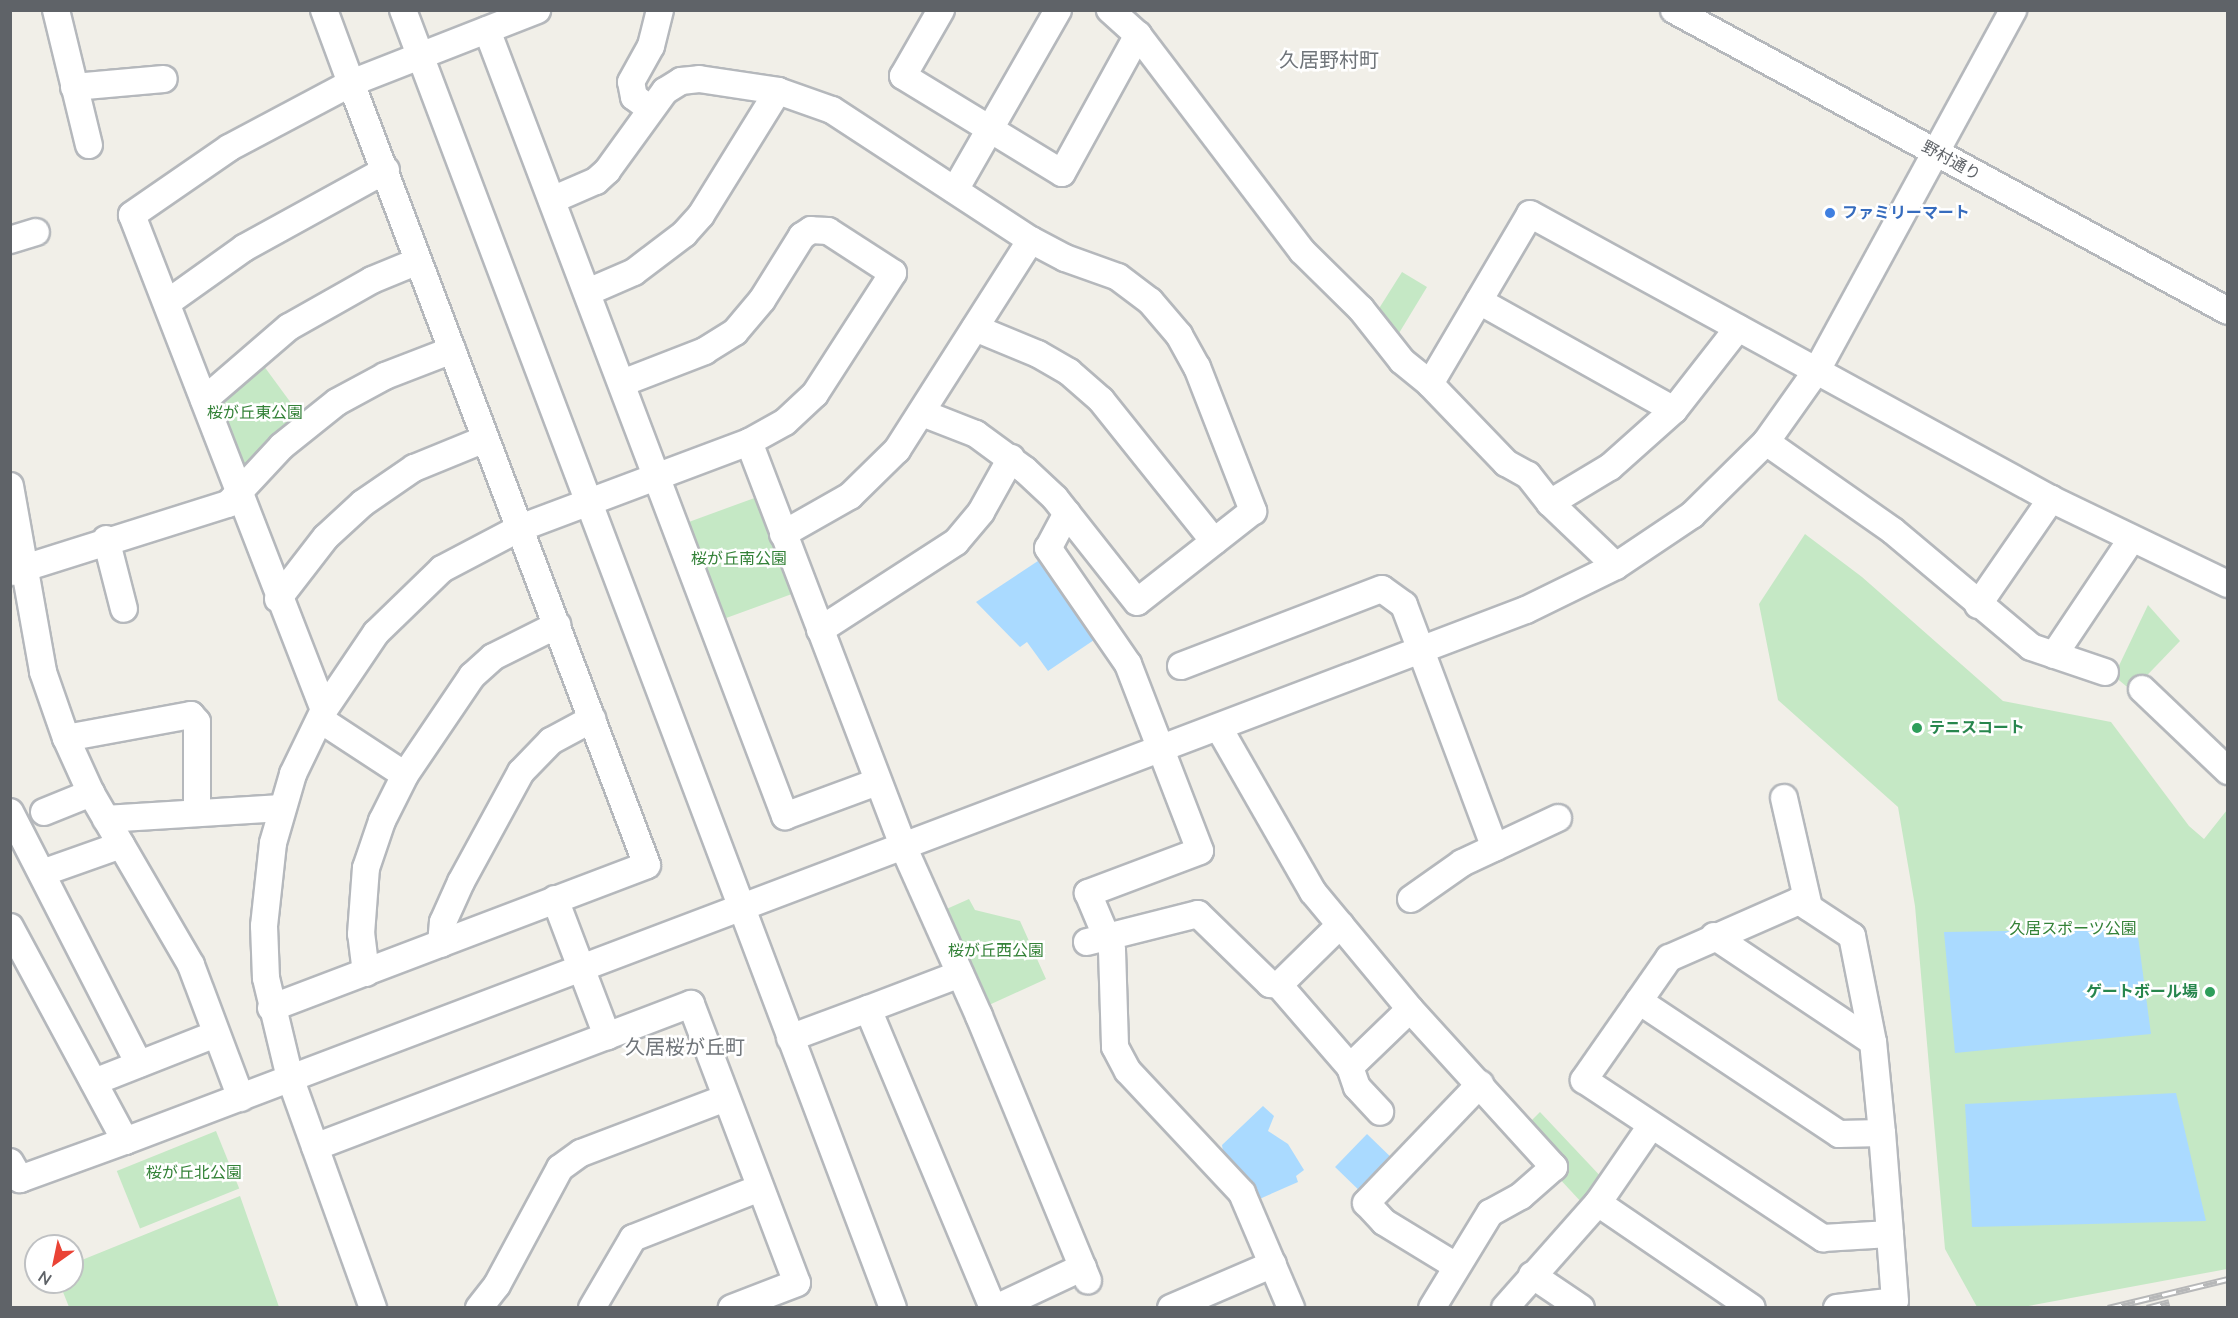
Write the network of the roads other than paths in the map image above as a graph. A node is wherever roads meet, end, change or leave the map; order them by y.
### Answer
1 (56, 10) edge
2 (324, 10) edge
3 (403, 10) edge
4 (537, 10) edge
5 (660, 10) edge
6 (941, 10) edge
7 (1058, 10) edge
8 (1110, 10) edge
9 (1674, 10) edge
10 (2013, 10) edge
11 (488, 30) junction
12 (1138, 35) junction
13 (420, 56) junction
14 (164, 79) dead end
15 (351, 83) junction
16 (74, 87) junction
17 (778, 91) junction
18 (650, 109) junction
19 (989, 129) junction
20 (89, 146) dead end
21 (1936, 153) junction
22 (386, 170) junction
23 (956, 190) junction
24 (552, 200) junction
25 (36, 232) dead end
26 (10, 240) edge
27 (1031, 240) junction
28 (418, 261) junction
29 (588, 292) junction
30 (1479, 301) junction
31 (167, 303) junction
32 (2228, 311) edge
33 (975, 328) junction
34 (1738, 328) junction
35 (452, 350) junction
36 (1817, 370) junction
37 (622, 383) junction
38 (1430, 384) junction
39 (204, 400) junction
40 (1674, 410) junction
41 (922, 413) junction
42 (485, 439) junction
43 (749, 442) junction
44 (1766, 442) junction
45 (1011, 458) junction
46 (656, 478) junction
47 (10, 486) edge
48 (240, 495) junction
49 (2051, 498) junction
50 (589, 502) junction
51 (1550, 503) junction
52 (1067, 513) junction
53 (520, 528) junction
54 (783, 534) junction
55 (106, 539) junction
56 (2131, 540) junction
57 (1214, 541) junction
58 (1616, 567) junction
59 (18, 569) edge
60 (2228, 584) edge
61 (278, 599) junction
62 (1978, 605) junction
63 (124, 609) dead end
64 (557, 625) junction
65 (820, 630) junction
66 (1421, 649) junction
67 (2054, 655) junction
68 (1181, 666) dead end
69 (2105, 672) dead end
70 (2142, 689) dead end
71 (322, 715) junction
72 (592, 719) junction
73 (1219, 728) junction
74 (66, 738) junction
75 (1160, 748) junction
76 (2228, 771) edge
77 (405, 775) junction
78 (877, 782) junction
79 (91, 793) junction
80 (1784, 798) dead end
81 (281, 808) junction
82 (10, 812) edge
83 (44, 812) dead end
84 (197, 813) junction
85 (1558, 818) dead end
86 (106, 819) junction
87 (121, 845) junction
88 (903, 846) junction
89 (1495, 848) junction
90 (42, 873) junction
91 (555, 899) junction
92 (1411, 899) dead end
93 (743, 907) junction
94 (1809, 907) junction
95 (1340, 926) junction
96 (10, 927) edge
97 (1714, 936) junction
98 (1096, 939) junction
99 (441, 944) junction
100 (582, 967) junction
101 (366, 972) junction
102 (960, 974) junction
103 (1279, 985) junction
104 (1639, 1001) junction
105 (271, 1008) junction
106 (868, 1009) junction
107 (1410, 1009) junction
108 (216, 1034) junction
109 (607, 1036) junction
110 (790, 1038) junction
111 (1874, 1042) junction
112 (139, 1064) junction
113 (1350, 1068) junction
114 (290, 1078) junction
115 (94, 1082) junction
116 (1480, 1084) junction
117 (241, 1098) junction
118 (726, 1098) junction
119 (1380, 1112) dead end
120 (1651, 1126) junction
121 (1882, 1133) junction
122 (125, 1141) junction
123 (315, 1147) junction
124 (15, 1171) edge
125 (760, 1188) junction
126 (1598, 1203) junction
127 (1890, 1234) junction
128 (1273, 1264) junction
129 (1456, 1266) junction
130 (1532, 1275) junction
131 (794, 1295) edge
132 (996, 1307) edge
133 (372, 1308) edge
134 (479, 1308) edge
135 (592, 1308) edge
136 (732, 1308) edge
137 (893, 1308) edge
138 (1171, 1308) edge
139 (1291, 1308) edge
140 (1432, 1308) edge
141 (1504, 1308) edge
142 (1581, 1308) edge
143 (1752, 1308) edge
144 (1837, 1308) edge

1 - 16 street
2 - 15 street
3 - 13 street
4 - 11 street
5 - 18 street
6 - 19 street
7 - 19 street
8 - 12 street
9 - 21 street, 野村通り
10 - 21 street
11 - 13 street
11 - 24 street
12 - 19 street
12 - 38 street
13 - 15 street
13 - 50 street
14 - 16 street
15 - 22 street
15 - 31 street
16 - 20 street
17 - 18 street
17 - 23 street
17 - 29 street
18 - 24 street
19 - 23 street
21 - 32 street, 野村通り
21 - 36 street
22 - 28 street
22 - 31 street
23 - 27 street
24 - 29 street
25 - 26 street
27 - 33 street
27 - 57 street
28 - 35 street
28 - 39 street
29 - 37 street
30 - 34 street
30 - 38 street
30 - 40 street
31 - 39 street
33 - 41 street
33 - 57 street
34 - 36 street
34 - 40 street
35 - 42 street
35 - 48 street
36 - 44 street
36 - 49 street
37 - 43 street
37 - 46 street
38 - 51 street
39 - 48 street
40 - 51 street
41 - 45 street
41 - 54 street
42 - 53 street
42 - 61 street
43 - 46 street
43 - 54 street
44 - 58 street
44 - 62 street
45 - 52 street
45 - 65 street
46 - 50 street
46 - 78 street
47 - 59 street
48 - 55 street
48 - 61 street
49 - 56 street
49 - 62 street
50 - 53 street
50 - 93 street
51 - 58 street
52 - 57 street
52 - 75 street
53 - 64 street
53 - 71 street
54 - 65 street
55 - 59 street
55 - 63 street
56 - 60 street
56 - 67 street
58 - 66 street
59 - 74 street
61 - 71 street
62 - 67 street
64 - 72 street
64 - 77 street
65 - 78 street
66 - 68 street
66 - 73 street
66 - 89 street
67 - 69 street
70 - 76 street
71 - 77 street
71 - 81 street
72 - 91 street
72 - 99 street
73 - 75 street
73 - 95 street
74 - 79 street
74 - 84 street
75 - 88 street
75 - 98 street
77 - 101 street
78 - 88 street
79 - 83 street
79 - 86 street
80 - 94 street
81 - 84 street
81 - 105 street
82 - 90 street
84 - 86 street
85 - 89 street
86 - 87 street
87 - 90 street
87 - 108 street
88 - 93 street
88 - 102 street
89 - 92 street
90 - 112 street
91 - 99 street
91 - 100 street
93 - 100 street
93 - 110 street
94 - 97 street
94 - 111 street
95 - 103 street
95 - 107 street
96 - 115 street
97 - 104 street
97 - 111 street
98 - 103 street
98 - 128 street
99 - 101 street
100 - 109 street
100 - 114 street
101 - 105 street
102 - 106 street
102 - 132 street
103 - 113 street
104 - 120 street
104 - 121 street
105 - 114 street
106 - 110 street
106 - 132 street
107 - 113 street
107 - 116 street
108 - 112 street
108 - 117 street
109 - 118 street
109 - 123 street
110 - 137 street
111 - 121 street
112 - 115 street
113 - 119 street
114 - 117 street
114 - 123 street
115 - 122 street
116 - 129 street
116 - 129 street
117 - 122 street
118 - 125 street
118 - 134 street
120 - 126 street
120 - 127 street
121 - 127 street
122 - 124 street
123 - 133 street
125 - 131 street
125 - 135 street
126 - 130 street
126 - 143 street
127 - 144 street
128 - 138 street
128 - 139 street
129 - 140 street
130 - 141 street
130 - 142 street
131 - 136 street

